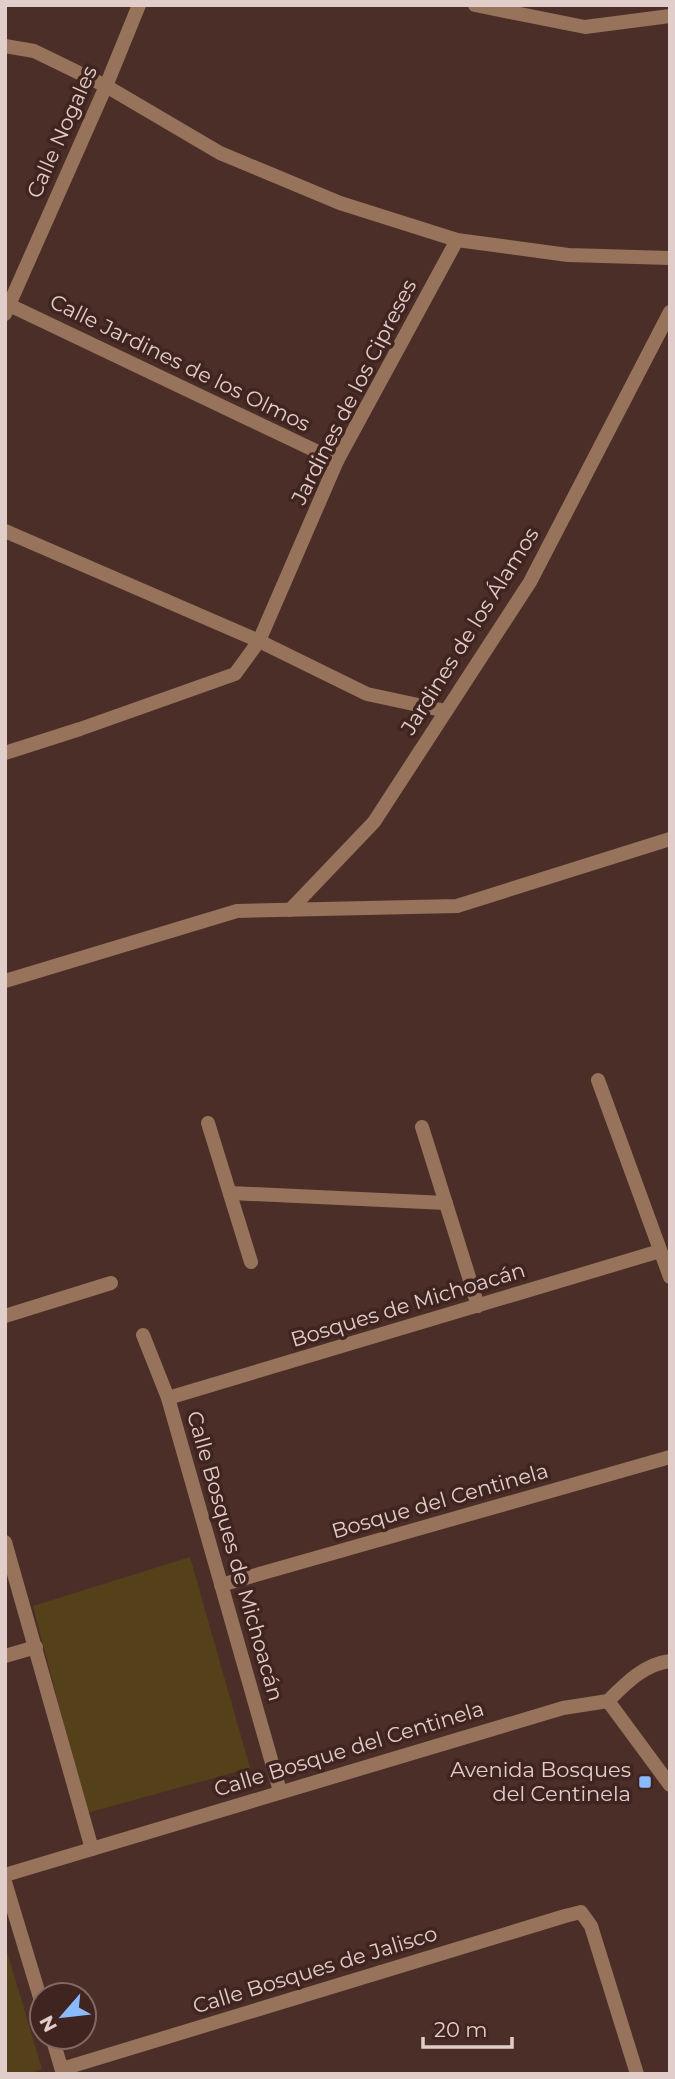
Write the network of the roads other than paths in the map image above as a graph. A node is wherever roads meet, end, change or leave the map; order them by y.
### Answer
1 (139, 5) edge
2 (475, 5) edge
3 (670, 16) edge
4 (5, 46) edge
5 (106, 86) junction
6 (457, 240) junction
7 (670, 258) edge
8 (7, 307) edge
9 (670, 312) edge
10 (337, 461) junction
11 (5, 531) edge
12 (259, 641) junction
13 (446, 711) junction
14 (5, 752) edge
15 (670, 839) edge
16 (290, 910) junction
17 (5, 981) edge
18 (598, 1080) dead end
19 (208, 1124) dead end
20 (422, 1127) dead end
21 (230, 1193) junction
22 (446, 1203) junction
23 (660, 1251) junction
24 (251, 1262) dead end
25 (670, 1277) edge
26 (111, 1283) dead end
27 (478, 1306) junction
28 (5, 1316) edge
29 (143, 1335) dead end
30 (168, 1398) junction
31 (670, 1457) edge
32 (5, 1542) edge
33 (221, 1585) junction
34 (36, 1647) junction
35 (5, 1656) edge
36 (670, 1661) edge
37 (608, 1701) junction
38 (670, 1785) edge
39 (280, 1791) junction
40 (92, 1849) junction
41 (5, 1875) edge
42 (5, 1882) edge
43 (35, 1981) edge
44 (56, 2051) edge
45 (62, 2071) edge
46 (637, 2074) edge

1 - 5 street, Calle Nogales
2 - 3 street
4 - 5 street
5 - 6 street
5 - 8 street, Calle Nogales
6 - 7 street
6 - 10 street, Jardines de los Cipreses
8 - 10 street, Calle Jardines de los Olmos
9 - 13 street, Jardines de los Álamos
10 - 12 street, Jardines de los Cipreses
11 - 12 street
12 - 13 street
12 - 14 street, Jardines de los Cipreses
13 - 16 street, Jardines de los Álamos
15 - 16 street
16 - 17 street
18 - 23 street
19 - 21 street
20 - 22 street
21 - 22 street
21 - 24 street
22 - 27 street
23 - 25 street
23 - 27 street, Bosques de Michoacán
26 - 28 street
27 - 30 street, Bosques de Michoacán
29 - 30 street, Calle Bosques de Michoacán
30 - 33 street, Calle Bosques de Michoacán
31 - 33 street, Bosque del Centinela
32 - 34 street
33 - 39 street, Calle Bosques de Michoacán
34 - 35 street
34 - 40 street
36 - 37 street
37 - 38 street
37 - 39 street, Calle Bosque del Centinela
39 - 40 street, Calle Bosque del Centinela
40 - 41 street, Calle Bosque del Centinela
42 - 43 street
44 - 45 street, Calle Bosques de Jalisco
45 - 46 street, Calle Bosques de Jalisco

